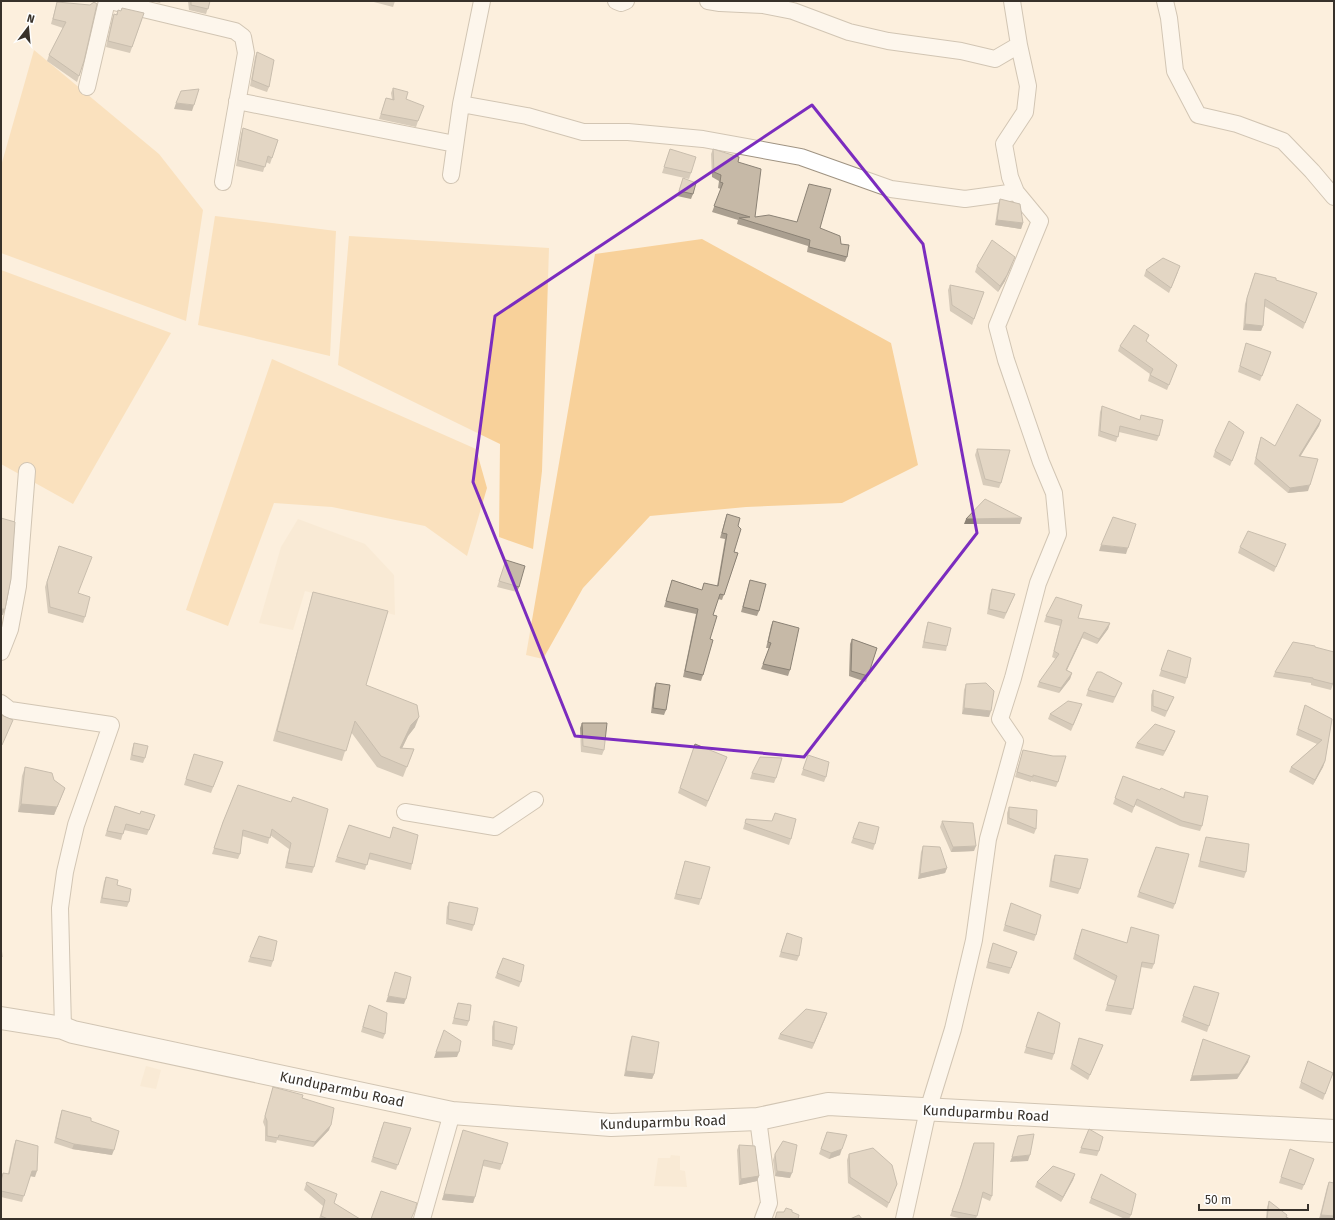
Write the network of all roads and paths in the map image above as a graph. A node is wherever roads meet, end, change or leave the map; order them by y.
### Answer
1 (107, 1) edge
2 (110, 1) edge
3 (482, 1) edge
4 (616, 1) edge
5 (626, 1) edge
6 (708, 1) edge
7 (1012, 1) edge
8 (1165, 1) edge
9 (1019, 45) junction
10 (87, 87) dead end
11 (237, 101) junction
12 (461, 104) junction
13 (455, 144) junction
14 (451, 175) dead end
15 (223, 182) dead end
16 (1016, 192) junction
17 (1334, 197) edge
18 (27, 471) dead end
19 (1, 652) edge
20 (1, 703) edge
21 (536, 800) dead end
22 (405, 812) dead end
23 (1, 1018) edge
24 (62, 1028) junction
25 (928, 1110) junction
26 (452, 1113) junction
27 (758, 1119) junction
28 (1334, 1131) edge
29 (422, 1219) edge
30 (763, 1219) edge
31 (904, 1219) edge

1 - 10 street
2 - 11 street
3 - 12 street
4 - 5 street
6 - 9 street
7 - 9 street
8 - 17 street
9 - 16 street
11 - 13 street
11 - 15 street
12 - 13 street
12 - 16 street
13 - 14 street
16 - 25 street
18 - 19 street
20 - 24 street
21 - 22 street
23 - 24 main road, Kunduparmbu Road
24 - 26 main road, Kunduparmbu Road
25 - 27 main road, Kunduparmbu Road
25 - 28 main road, Kunduparmbu Road
25 - 31 street
26 - 27 main road, Kunduparmbu Road
26 - 29 street
27 - 30 street

